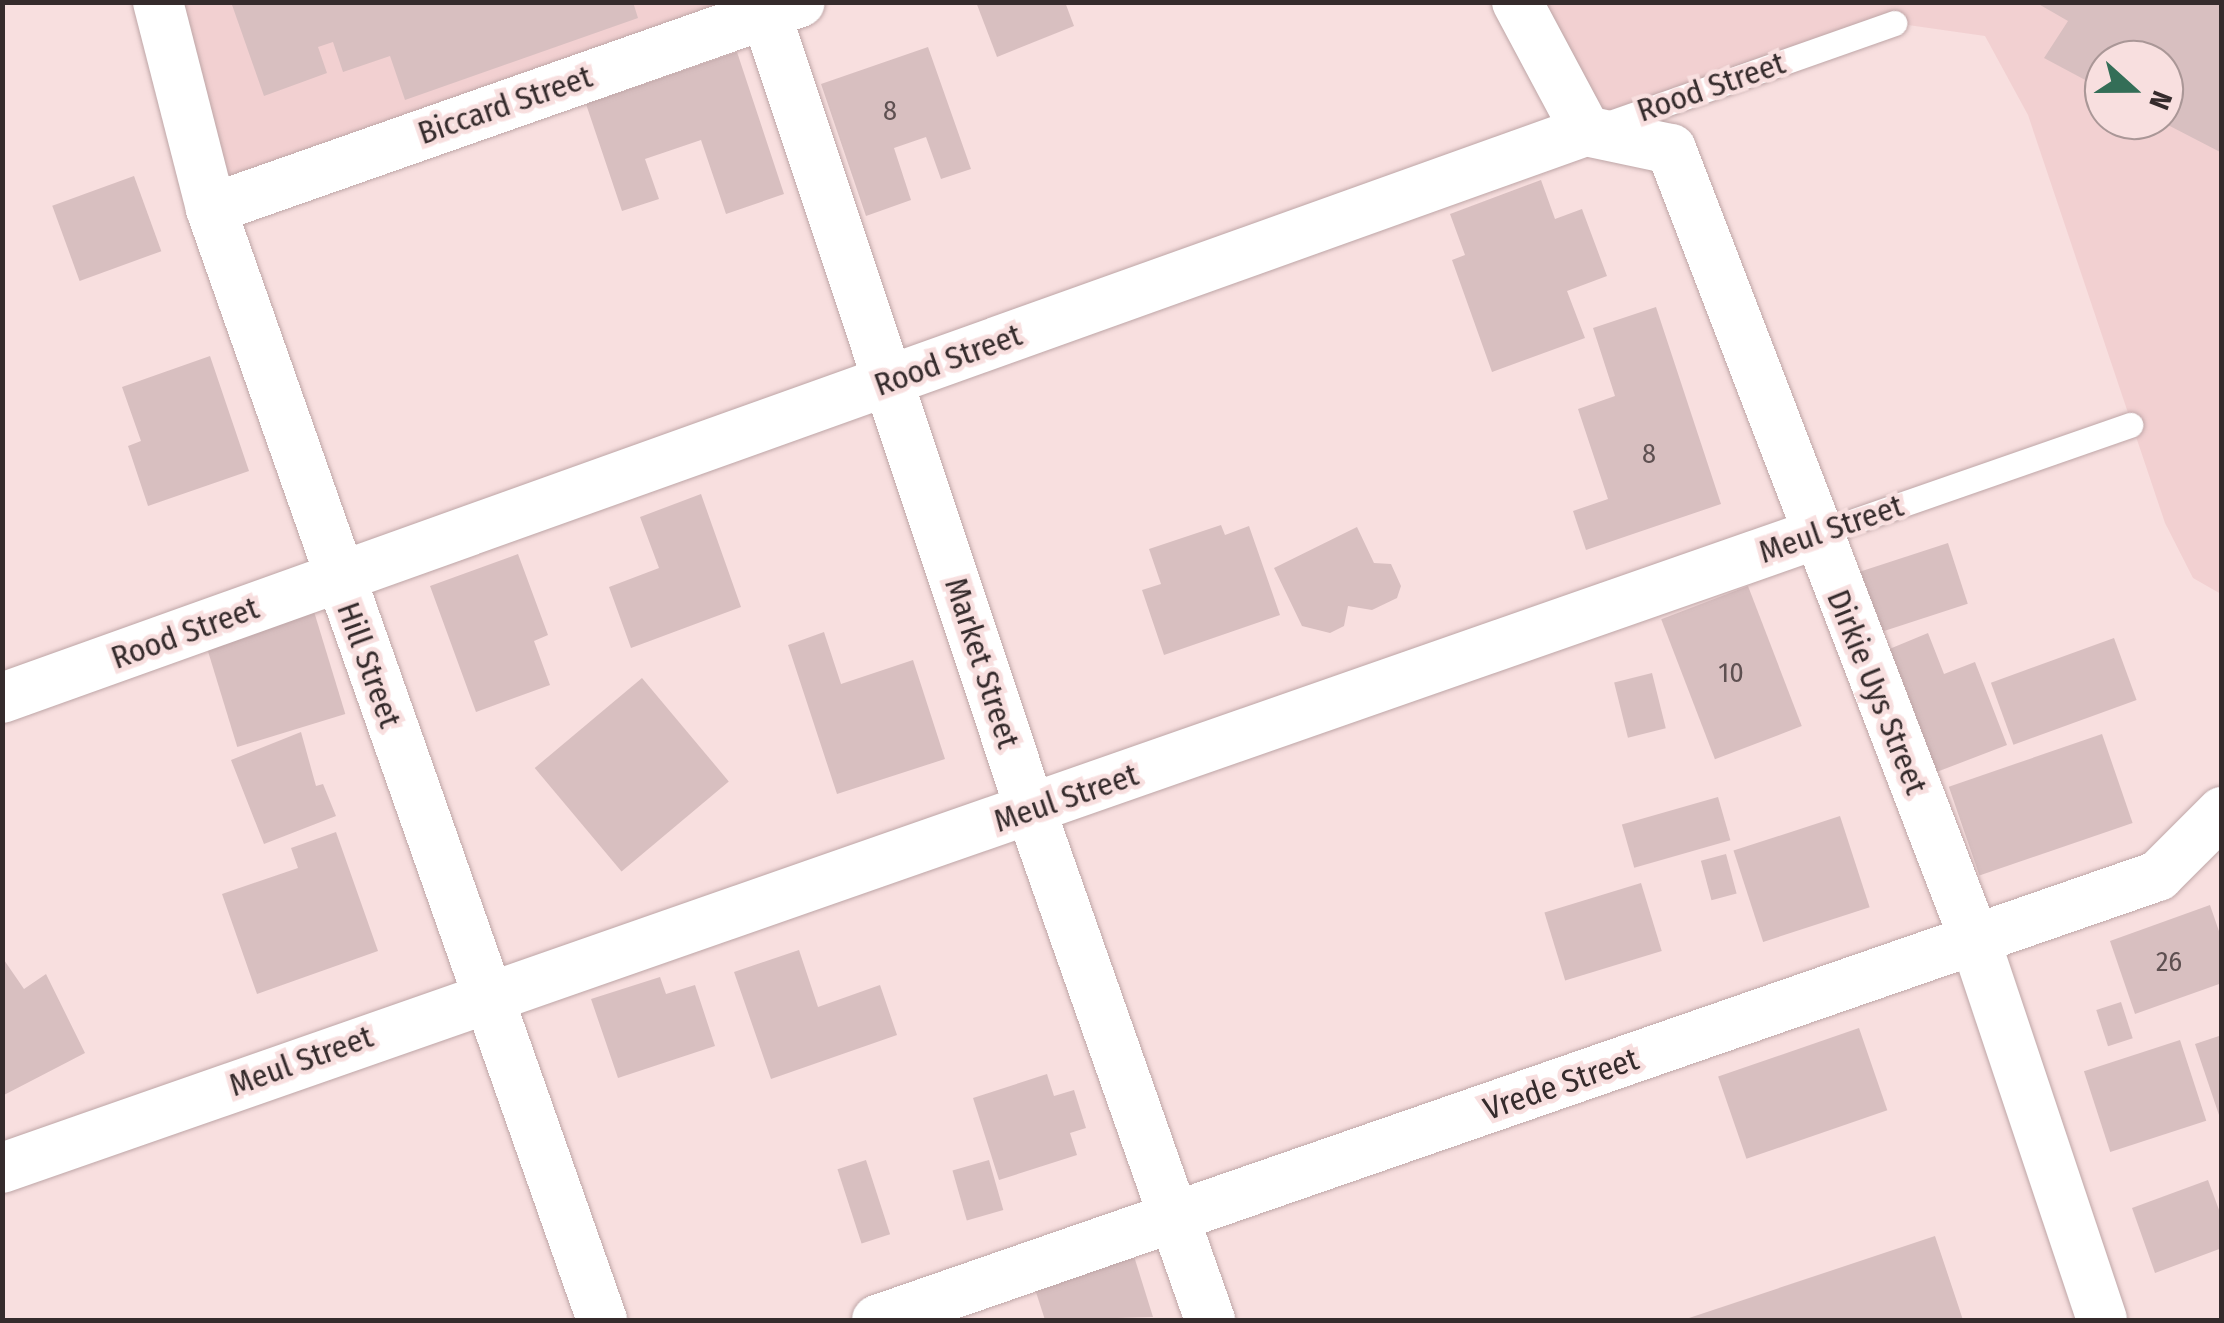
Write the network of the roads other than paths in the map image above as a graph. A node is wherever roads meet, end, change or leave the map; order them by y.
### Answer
1 (158, 2) edge
2 (1517, 2) edge
3 (776, 6) edge
4 (1894, 23) dead end
5 (1586, 131) junction
6 (211, 209) junction
7 (889, 381) junction
8 (2130, 425) dead end
9 (1814, 535) junction
10 (338, 578) junction
11 (2, 698) edge
12 (1031, 811) junction
13 (2222, 812) edge
14 (1976, 943) junction
15 (487, 994) junction
16 (2, 1168) edge
17 (1174, 1214) junction
18 (602, 1320) edge
19 (877, 1320) edge
20 (1210, 1320) edge
21 (2102, 1320) edge

1 - 6 street, Hill Street
2 - 5 street
3 - 6 street, Biccard Street
3 - 7 street, Market Street
4 - 5 lane, Rood Street
5 - 7 street, Rood Street
5 - 9 street, Dirkie Uys Street
6 - 10 street, Hill Street
7 - 10 street, Rood Street
7 - 12 street, Market Street
8 - 9 lane, Meul Street
9 - 12 street, Meul Street
9 - 14 street, Dirkie Uys Street
10 - 11 street, Rood Street
10 - 15 street, Hill Street
12 - 15 street, Meul Street
12 - 17 street, Market Street
13 - 14 street, Vrede Street
14 - 17 street, Vrede Street
14 - 21 street, Dirkie Uys Street
15 - 16 street, Meul Street
15 - 18 street, Hill Street
17 - 19 street, Vrede Street
17 - 20 street, Market Street

